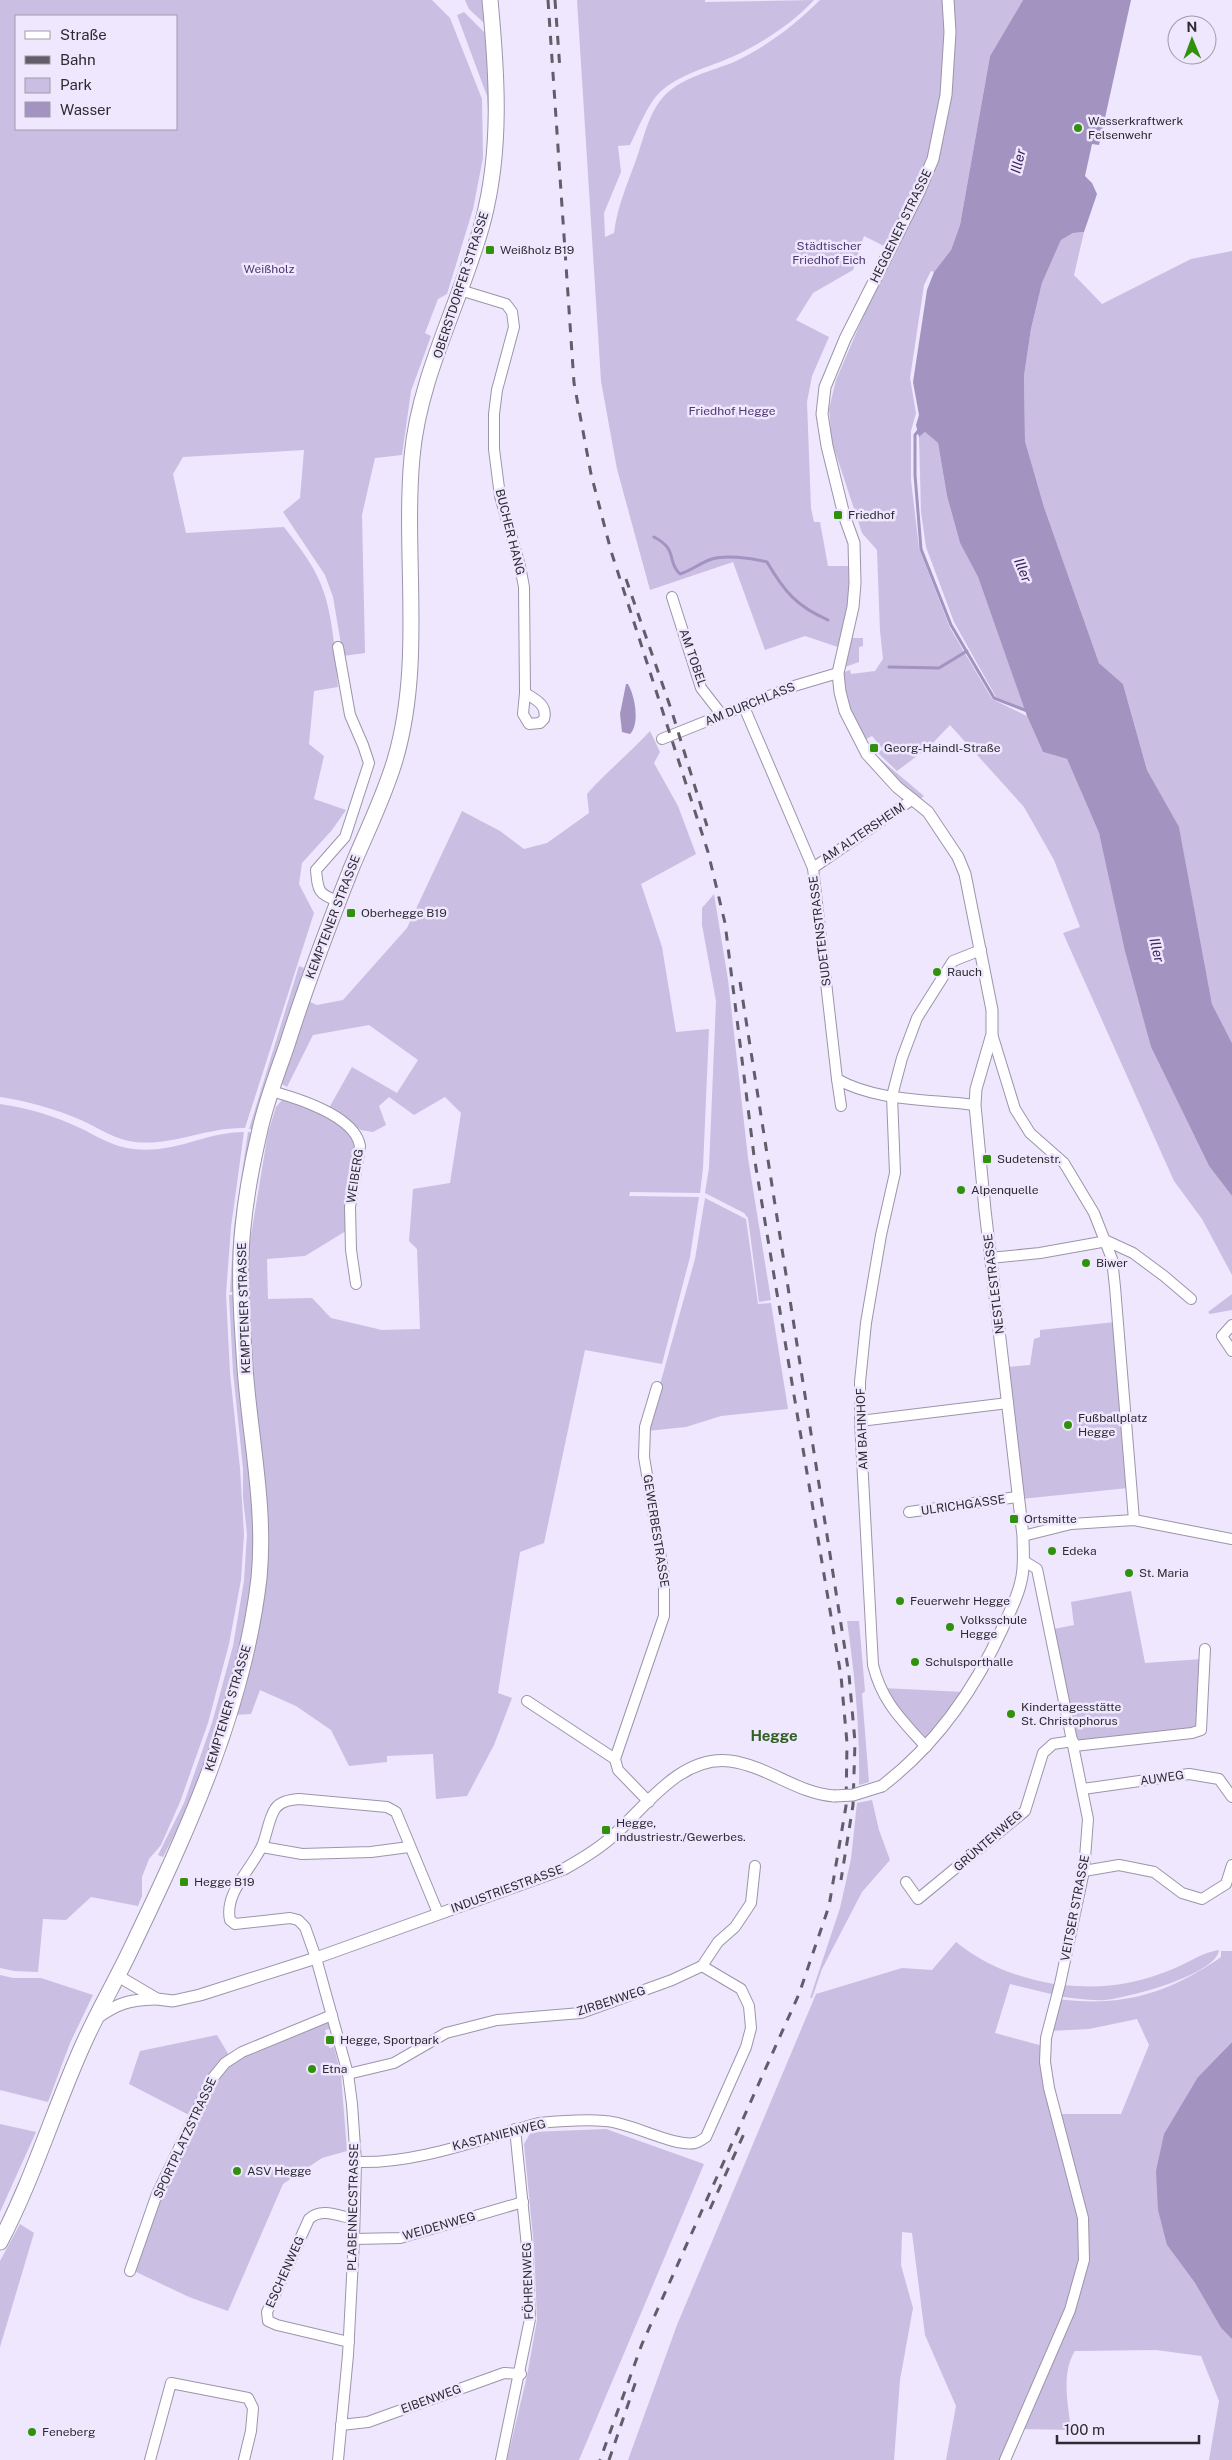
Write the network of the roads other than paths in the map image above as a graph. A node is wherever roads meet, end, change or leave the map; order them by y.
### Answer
1 (490, 0) edge
2 (948, 0) edge
3 (460, 290) junction
4 (415, 431) joint
5 (672, 597) dead end
6 (338, 647) dead end
7 (838, 673) junction
8 (525, 692) dead end
9 (744, 707) junction
10 (722, 715) junction
11 (662, 739) dead end
12 (913, 800) junction
13 (813, 868) junction
14 (338, 900) junction
15 (981, 950) junction
16 (992, 1034) junction
17 (838, 1079) junction
18 (271, 1091) junction
19 (892, 1096) junction
20 (841, 1106) dead end
21 (976, 1106) junction
22 (1107, 1241) junction
23 (990, 1258) junction
24 (356, 1284) dead end
25 (1191, 1299) dead end
26 (1232, 1325) edge
27 (1232, 1351) edge
28 (657, 1387) dead end
29 (1008, 1403) junction
30 (860, 1421) junction
31 (1017, 1497) junction
32 (909, 1512) dead end
33 (1134, 1520) junction
34 (1023, 1536) junction
35 (1232, 1539) edge
36 (1024, 1561) junction
37 (1205, 1650) dead end
38 (527, 1701) dead end
39 (1074, 1743) junction
40 (926, 1747) junction
41 (615, 1759) junction
42 (1084, 1789) junction
43 (1232, 1797) edge
44 (649, 1802) junction
45 (262, 1847) junction
46 (409, 1847) junction
47 (1232, 1865) edge
48 (755, 1866) dead end
49 (1084, 1871) junction
50 (906, 1882) dead end
51 (438, 1914) junction
52 (316, 1958) junction
53 (702, 1966) junction
54 (118, 1976) junction
55 (157, 1999) junction
56 (332, 2015) junction
57 (97, 2018) junction
58 (348, 2074) junction
59 (516, 2129) junction
60 (356, 2162) junction
61 (523, 2202) junction
62 (354, 2219) junction
63 (354, 2239) junction
64 (0, 2242) edge
65 (130, 2271) dead end
66 (349, 2342) junction
67 (521, 2374) junction
68 (341, 2425) junction
69 (150, 2460) edge
70 (244, 2460) edge
71 (338, 2460) edge
72 (501, 2460) edge
73 (1005, 2460) edge

1 - 3 main road, OBERSTDORFER STRASSE
2 - 7 street, HEGGENER STRASSE
3 - 4 main road, OBERSTDORFER STRASSE
3 - 8 street, BUCHER HANG
4 - 14 main road, KEMPTENER STRASSE
5 - 10 street, AM TOBEL
6 - 14 street
7 - 9 street, AM DURCHLASS
7 - 12 street
9 - 10 street, AM DURCHLASS
9 - 13 street, SUDETENSTRASSE
10 - 11 street, AM DURCHLASS
12 - 13 street, AM ALTERSHEIM
12 - 15 street
13 - 17 street, SUDETENSTRASSE
14 - 18 main road, KEMPTENER STRASSE
15 - 16 street
15 - 19 street, AM BAHNHOF
16 - 21 street, NESTLESTRASSE
16 - 22 street
17 - 19 street
17 - 20 street, SUDETENSTRASSE
18 - 24 street, WEIBERG
18 - 54 main road, KEMPTENER STRASSE
19 - 21 street
19 - 30 street, AM BAHNHOF
21 - 23 street, NESTLESTRASSE
22 - 23 street
22 - 25 street
22 - 33 street
23 - 29 street, NESTLESTRASSE
26 - 27 street
28 - 41 street, GEWERBESTRASSE
29 - 30 street
29 - 31 street, NESTLESTRASSE
30 - 40 street, AM BAHNHOF
31 - 32 street, ULRICHGASSE
31 - 34 street, NESTLESTRASSE
33 - 34 street
33 - 35 street
34 - 36 street, INDUSTRIESTRASSE
36 - 39 street, VEITSER STRASSE
36 - 40 street, INDUSTRIESTRASSE
37 - 39 street
38 - 41 street
39 - 42 street, VEITSER STRASSE
39 - 50 street, GRÜNTENWEG
40 - 44 street, INDUSTRIESTRASSE, bridge
41 - 44 street
42 - 43 street, AUWEG
42 - 49 street, VEITSER STRASSE
44 - 51 street, INDUSTRIESTRASSE
45 - 46 street
45 - 46 street
45 - 52 street, PLABENNECSTRASSE
46 - 51 street
47 - 49 street
48 - 53 street
49 - 73 street, VEITSER STRASSE
51 - 52 street, INDUSTRIESTRASSE
52 - 55 street, INDUSTRIESTRASSE
52 - 56 street, PLABENNECSTRASSE
53 - 58 street, ZIRBENWEG
53 - 59 street, KASTANIENWEG
54 - 55 street
54 - 57 main road, KEMPTENER STRASSE
55 - 57 street, INDUSTRIESTRASSE
56 - 58 street, PLABENNECSTRASSE
56 - 65 street, SPORTPLATZSTRASSE
57 - 64 main road, KEMPTENER STRASSE
58 - 60 street, PLABENNECSTRASSE
59 - 60 street, KASTANIENWEG
59 - 61 street, FÖHRENWEG
60 - 62 street, PLABENNECSTRASSE
61 - 63 street, WEIDENWEG
61 - 67 street, FÖHRENWEG
62 - 63 street, PLABENNECSTRASSE
62 - 66 street, ESCHENWEG
63 - 66 street, PLABENNECSTRASSE
66 - 68 street, PLABENNECSTRASSE
67 - 68 street, EIBENWEG
67 - 72 street, FÖHRENWEG
68 - 71 street, PLABENNECSTRASSE
69 - 70 street

